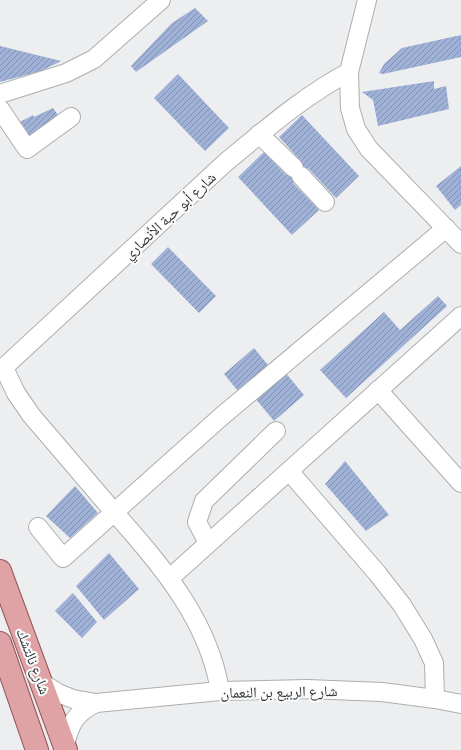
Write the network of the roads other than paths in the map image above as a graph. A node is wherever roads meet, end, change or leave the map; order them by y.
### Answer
1 (162, 0) edge
2 (367, 0) edge
3 (349, 72) junction
4 (0, 94) edge
5 (0, 109) edge
6 (71, 117) dead end
7 (259, 134) junction
8 (325, 202) dead end
9 (446, 228) junction
10 (461, 244) edge
11 (461, 316) edge
12 (2, 369) edge
13 (378, 390) junction
14 (276, 432) dead end
15 (289, 471) junction
16 (461, 483) edge
17 (114, 513) junction
18 (38, 527) dead end
19 (208, 543) junction
20 (0, 572) edge
21 (170, 578) junction
22 (0, 643) edge
23 (42, 682) junction
24 (220, 691) junction
25 (434, 699) junction
26 (96, 703) junction
27 (461, 704) edge
28 (66, 748) edge
29 (37, 750) edge

1 - 4 street
2 - 3 street
3 - 7 street, شارع أبو حبة الأنصاري
3 - 9 street
5 - 6 street
7 - 8 street
7 - 12 street, شارع أبو حبة الأنصاري
9 - 10 street
9 - 17 street
11 - 13 street
12 - 17 street
13 - 15 street
13 - 16 street
14 - 19 street
15 - 19 street
15 - 25 street
17 - 18 street
17 - 21 street
19 - 21 street
20 - 23 main road, شارع نالتشك
21 - 24 street
22 - 29 main road, شارع نالتشك
23 - 26 street, شارع الربيع بن النعمان
23 - 28 main road, شارع نالتشك
24 - 25 street, شارع الربيع بن النعمان
24 - 26 street, شارع الربيع بن النعمان
25 - 27 street, شارع الربيع بن النعمان
26 - 28 street, شارع الربيع بن النعمان

